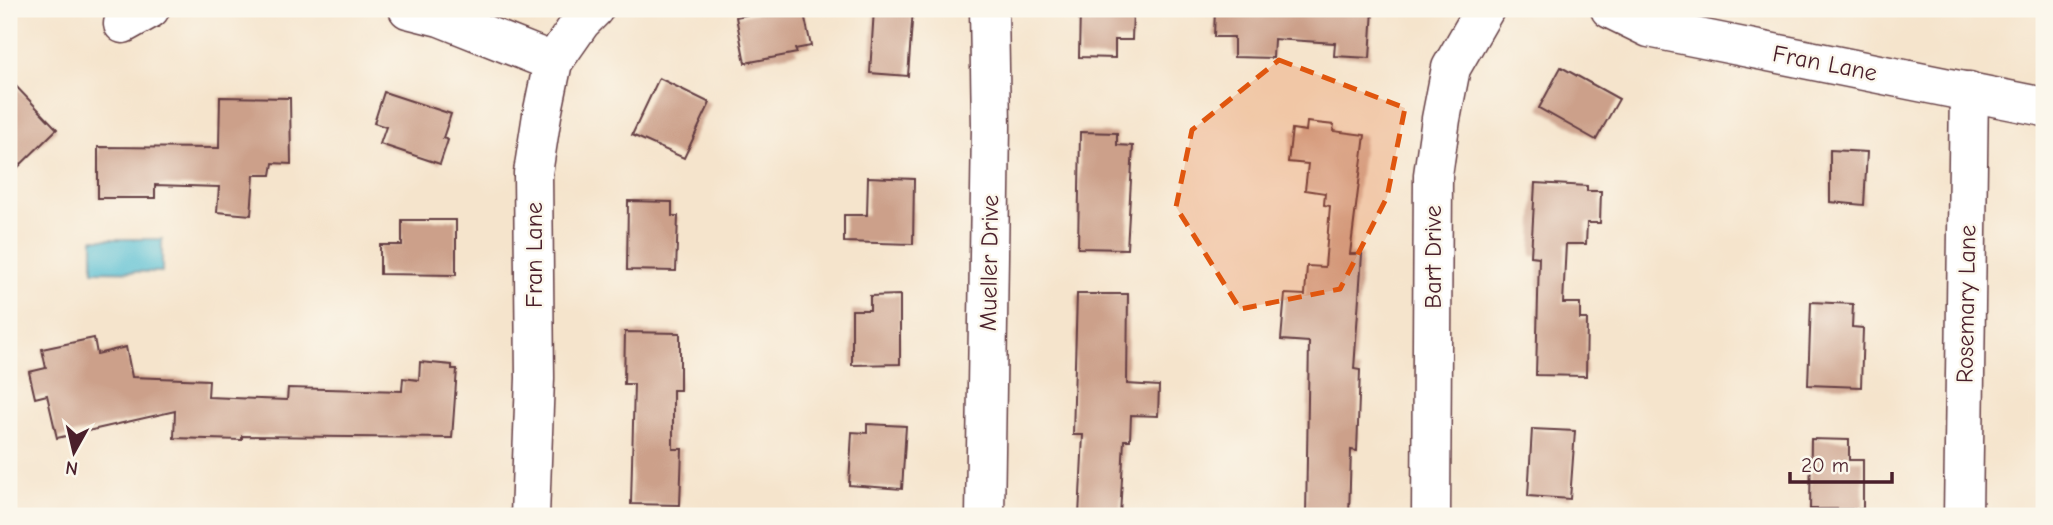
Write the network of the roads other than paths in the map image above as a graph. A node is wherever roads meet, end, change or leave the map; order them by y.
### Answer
1 (408, 9) edge
2 (593, 9) edge
3 (989, 9) edge
4 (1485, 9) edge
5 (1610, 9) edge
6 (553, 62) junction
7 (1969, 91) junction
8 (2044, 107) edge
9 (530, 516) edge
10 (985, 516) edge
11 (1431, 516) edge
12 (1963, 516) edge

1 - 6 street
2 - 6 street, Fran Lane
3 - 10 street, Mueller Drive
4 - 11 street, Bart Drive
5 - 7 street, Fran Lane
6 - 9 street, Fran Lane
7 - 8 street, Fran Lane
7 - 12 street, Rosemary Lane

